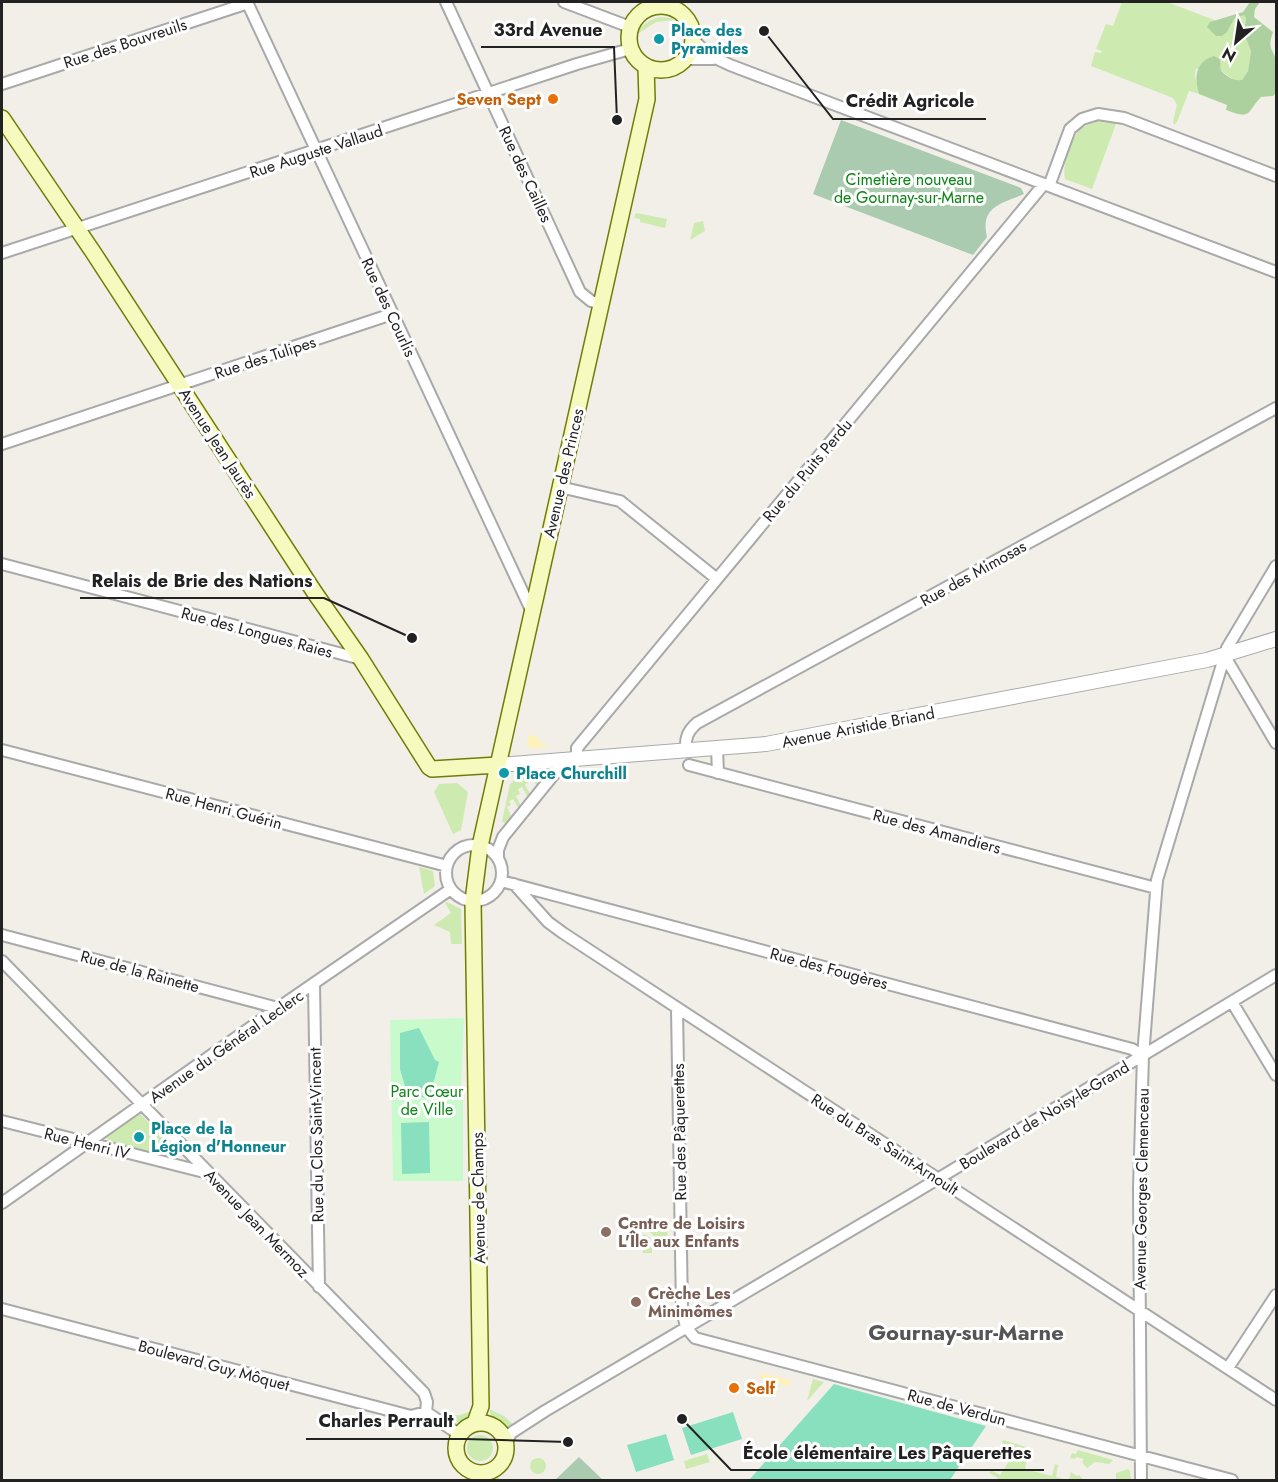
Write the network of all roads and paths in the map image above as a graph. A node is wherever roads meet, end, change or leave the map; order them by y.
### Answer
1 (247, 2) edge
2 (446, 2) edge
3 (564, 2) edge
4 (657, 4) edge
5 (675, 6) edge
6 (630, 27) junction
7 (693, 39) junction
8 (630, 49) junction
9 (686, 58) junction
10 (716, 60) junction
11 (646, 67) junction
12 (665, 70) junction
13 (2, 84) edge
14 (488, 94) junction
15 (647, 99) junction
16 (2, 118) edge
17 (317, 150) junction
18 (1276, 176) edge
19 (1046, 185) junction
20 (76, 229) junction
21 (2, 253) edge
22 (1276, 272) edge
23 (601, 304) junction
24 (392, 314) junction
25 (180, 385) junction
26 (1276, 408) edge
27 (2, 444) edge
28 (560, 488) junction
29 (2, 564) edge
30 (1276, 566) edge
31 (717, 579) junction
32 (532, 612) junction
33 (1276, 639) edge
34 (1224, 655) junction
35 (361, 659) junction
36 (1276, 743) edge
37 (717, 748) junction
38 (2, 750) edge
39 (686, 750) junction
40 (577, 759) junction
41 (558, 761) junction
42 (498, 765) junction
43 (689, 765) dead end
44 (432, 769) joint
45 (718, 773) junction
46 (480, 846) junction
47 (498, 858) junction
48 (447, 866) junction
49 (501, 881) junction
50 (514, 885) junction
51 (1156, 888) junction
52 (451, 889) junction
53 (473, 901) junction
54 (2, 935) edge
55 (2, 961) edge
56 (1276, 975) edge
57 (314, 984) junction
58 (1232, 1002) junction
59 (278, 1008) junction
60 (677, 1008) junction
61 (1143, 1056) junction
62 (1276, 1076) edge
63 (141, 1105) junction
64 (2, 1121) edge
65 (86, 1143) junction
66 (208, 1173) junction
67 (938, 1179) junction
68 (2, 1203) edge
69 (319, 1287) junction
70 (1276, 1295) edge
71 (2, 1309) edge
72 (1140, 1311) junction
73 (686, 1327) junction
74 (1228, 1368) junction
75 (1276, 1400) edge
76 (426, 1412) junction
77 (482, 1424) junction
78 (460, 1435) junction
79 (506, 1443) junction
80 (1140, 1456) junction
81 (483, 1476) edge
82 (1141, 1480) edge
83 (1232, 1480) edge

1 - 13 street, Rue des Bouvreuils
1 - 17 street, Rue des Courlis
2 - 14 street, Rue des Cailles
3 - 6 street
4 - 5 main road
4 - 6 main road
5 - 7 main road
6 - 8 main road
7 - 9 main road
7 - 10 street
8 - 11 main road
8 - 14 street, Rue Auguste Vallaud
9 - 10 street
9 - 12 main road
10 - 19 street
11 - 12 main road
11 - 15 main road, Avenue des Princes
12 - 15 main road, Avenue des Princes
14 - 17 street, Rue Auguste Vallaud
14 - 23 street, Rue des Cailles
15 - 23 main road, Avenue des Princes
16 - 20 main road, Avenue Jean Jaurès
17 - 20 street, Rue Auguste Vallaud
17 - 24 street, Rue des Courlis
18 - 19 street, Rue du Puits Perdu
19 - 22 street
19 - 31 street, Rue du Puits Perdu
20 - 21 street, Rue Auguste Vallaud
20 - 25 main road, Avenue Jean Jaurès
23 - 28 main road, Avenue des Princes
24 - 25 street, Rue des Tulipes
24 - 32 street, Rue des Courlis
25 - 27 street, Rue des Tulipes
25 - 35 main road, Avenue Jean Jaurès
26 - 39 street, Rue des Mimosas
28 - 31 street
28 - 32 main road, Avenue des Princes
29 - 35 street, Rue des Longues Raies
30 - 34 street, Avenue Georges Clemenceau
31 - 40 street, Rue du Puits Perdu
32 - 42 main road, Avenue des Princes
33 - 34 street, Avenue Aristide Briand
34 - 36 street
34 - 37 street, Avenue Aristide Briand
34 - 51 street, Avenue Georges Clemenceau
35 - 44 main road, Avenue Jean Jaurès
37 - 39 street, Avenue Aristide Briand
37 - 45 street
38 - 48 street, Rue Henri Guérin
39 - 40 street, Avenue Aristide Briand
40 - 41 street, Avenue Aristide Briand
41 - 42 street, Avenue Aristide Briand
41 - 47 street
42 - 44 main road, Avenue Aristide Briand
42 - 46 main road, Avenue des Princes
43 - 45 street, Rue des Amandiers
45 - 51 street, Rue des Amandiers
46 - 47 street
46 - 48 street
46 - 53 main road, Avenue de Champs
47 - 49 street
48 - 52 street
49 - 50 street
49 - 53 street
50 - 60 street, Rue du Bras Saint-Arnoult
50 - 61 street, Rue des Fougères
51 - 61 street, Avenue Georges Clemenceau
52 - 53 street
52 - 57 street, Avenue du Général Leclerc
53 - 77 main road, Avenue de Champs
54 - 59 street, Rue de la Rainette
55 - 63 street, Avenue Jean Mermoz
56 - 58 street, Boulevard de Noisy-le-Grand
57 - 59 street, Avenue du Général Leclerc
57 - 69 street, Rue du Clos Saint-Vincent
58 - 61 street, Boulevard de Noisy-le-Grand
58 - 62 street
59 - 63 street, Avenue du Général Leclerc
60 - 67 street, Rue du Bras Saint-Arnoult
60 - 73 street, Rue des Pâquerettes
61 - 67 street, Boulevard de Noisy-le-Grand
61 - 72 street, Avenue Georges Clemenceau
63 - 65 street, Avenue du Général Leclerc
63 - 66 street, Avenue Jean Mermoz
64 - 65 street, Rue Henri IV
65 - 66 street, Rue Henri IV
65 - 68 street, Avenue du Général Leclerc
66 - 69 street, Avenue Jean Mermoz
67 - 72 street, Rue du Bras Saint-Arnoult
67 - 73 street, Boulevard de Noisy-le-Grand
69 - 76 street, Avenue Jean Mermoz
70 - 74 street
71 - 76 street, Boulevard Guy Môquet
72 - 74 street, Rue du Bras Saint-Arnoult
72 - 80 street, Avenue Georges Clemenceau
73 - 79 street, Boulevard de Noisy-le-Grand
73 - 80 street, Rue de Verdun
74 - 75 street, Rue du Bras Saint-Arnoult
76 - 78 street
77 - 78 main road
77 - 79 main road
78 - 81 main road
79 - 81 main road
80 - 82 street, Avenue Georges Clemenceau
80 - 83 street, Rue de Verdun

